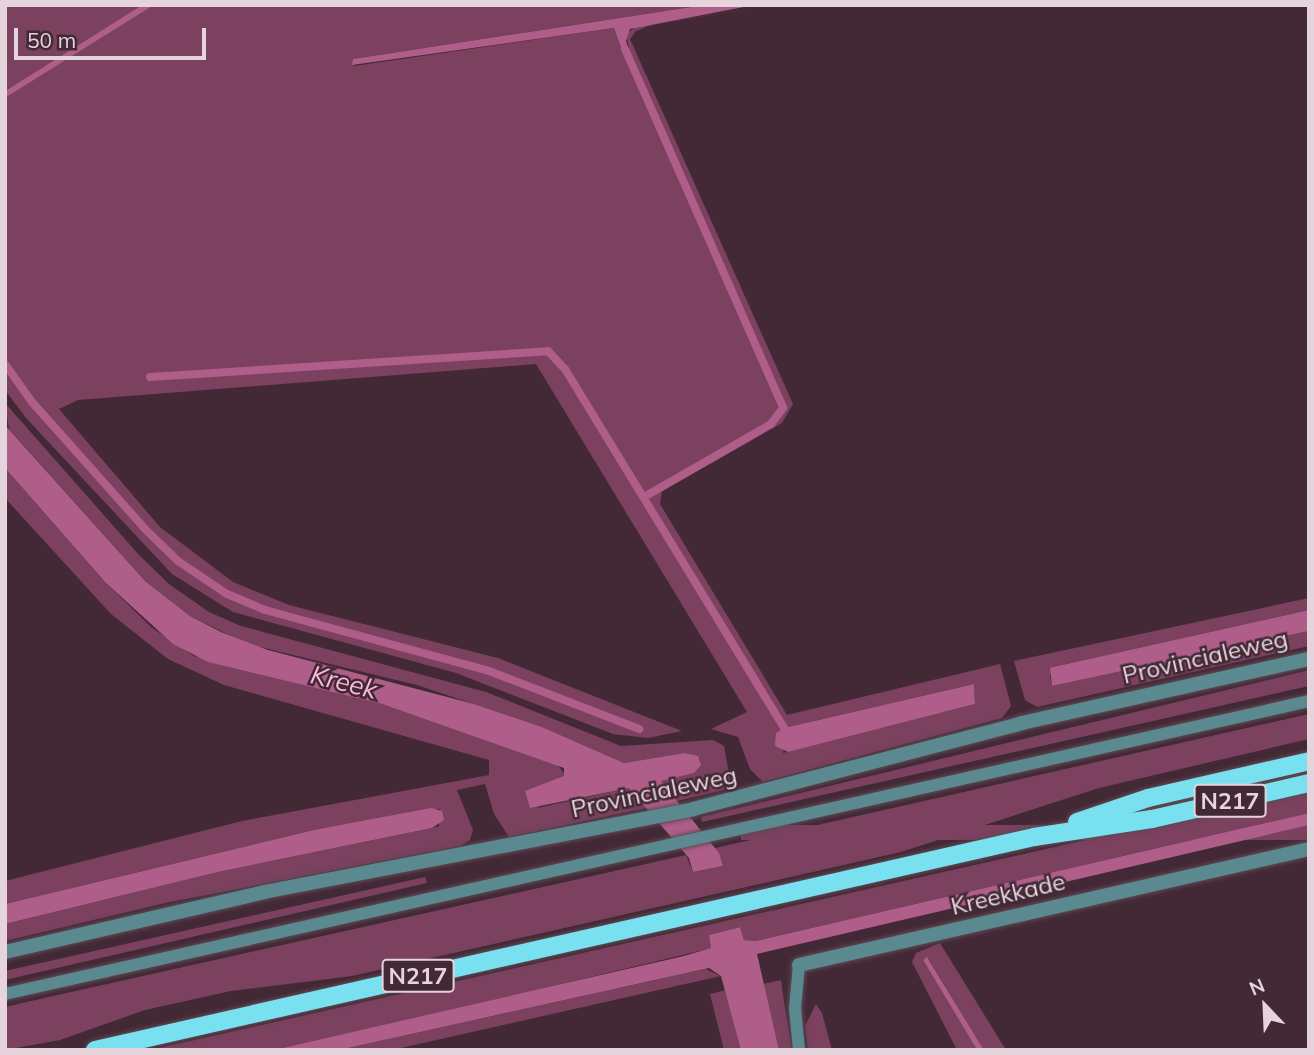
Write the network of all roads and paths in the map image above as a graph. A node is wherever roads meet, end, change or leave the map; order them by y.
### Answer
1 (1309, 659) edge
2 (1309, 701) edge
3 (1309, 761) edge
4 (1309, 783) edge
5 (1034, 837) junction
6 (1309, 849) edge
7 (5, 952) edge
8 (799, 965) joint
9 (5, 994) edge
10 (95, 1050) edge
11 (799, 1050) edge

1 - 7 street, Provincialeweg
2 - 9 lane
3 - 5 main road, N217
4 - 5 main road, N217
5 - 10 main road, N217
6 - 8 street, Kreekkade
8 - 11 lane, Kreekkade

